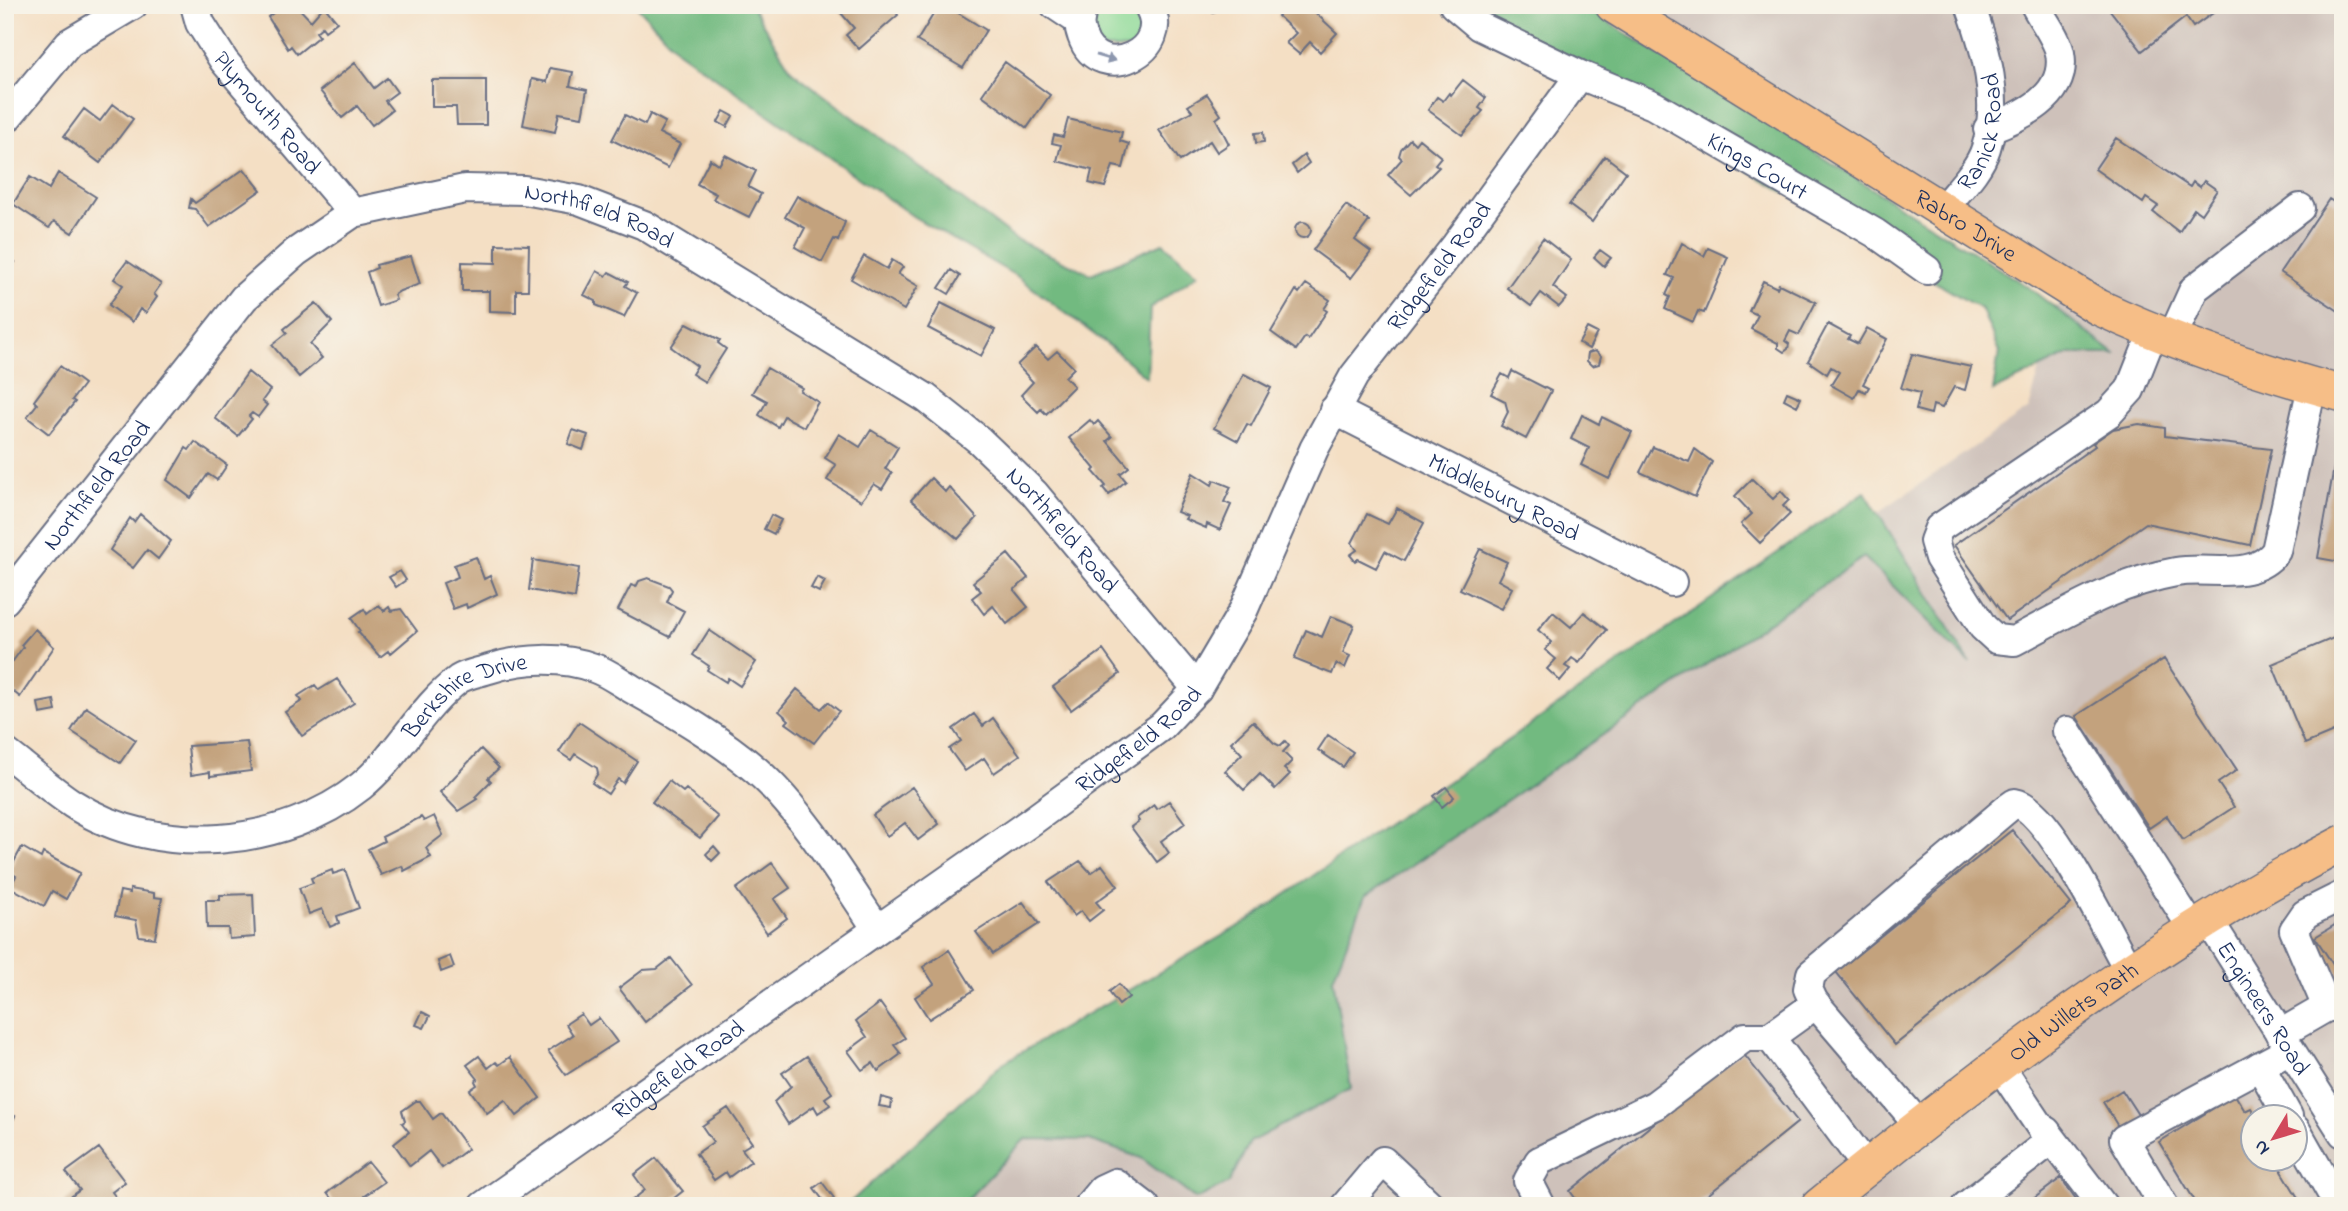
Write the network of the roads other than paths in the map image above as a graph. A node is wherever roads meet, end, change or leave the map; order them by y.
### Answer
1 (133, 5) edge
2 (195, 5) edge
3 (1055, 5) edge
4 (1148, 5) edge
5 (1454, 5) edge
6 (1613, 5) edge
7 (1970, 5) edge
8 (2035, 5) edge
9 (1082, 13) edge
10 (1580, 75) junction
11 (5, 120) edge
12 (1988, 128) junction
13 (2300, 208) dead end
14 (1941, 210) junction
15 (353, 214) junction
16 (1927, 270) dead end
17 (2162, 336) junction
18 (2328, 390) edge
19 (1334, 410) junction
20 (1672, 582) dead end
21 (5, 600) edge
22 (1197, 689) junction
23 (2067, 731) dead end
24 (5, 752) edge
25 (2343, 843) edge
26 (2343, 895) edge
27 (2201, 924) junction
28 (877, 929) junction
29 (2130, 972) junction
30 (1816, 1004) junction
31 (2335, 1007) edge
32 (1769, 1037) junction
33 (2285, 1042) junction
34 (2000, 1065) junction
35 (2260, 1066) junction
36 (2280, 1102) edge
37 (1920, 1126) junction
38 (2046, 1131) junction
39 (2343, 1133) edge
40 (2343, 1144) edge
41 (2310, 1155) edge
42 (2312, 1158) junction
43 (1867, 1167) junction
44 (1835, 1201) edge
45 (483, 1206) edge
46 (1088, 1206) edge
47 (1145, 1206) edge
48 (1345, 1206) edge
49 (1431, 1206) edge
50 (1541, 1206) edge
51 (1966, 1206) edge
52 (2103, 1206) edge
53 (2164, 1206) edge
54 (2339, 1206) edge

1 - 11 street
2 - 15 street, Plymouth Road
3 - 9 street
9 -> 4 street
5 - 10 street, Kings Court
6 - 14 main road, Rabro Drive
7 - 12 street, Ranick Road
8 - 12 street
10 - 16 street, Kings Court
10 - 19 street, Ridgefield Road
12 - 14 street, Ranick Road
13 - 17 street
14 - 17 main road, Rabro Drive
15 - 21 street, Northfield Road
15 - 22 street, Northfield Road
17 - 18 main road, Rabro Drive
17 - 18 street
19 - 20 street, Middlebury Road
19 - 22 street, Ridgefield Road
22 - 28 street, Ridgefield Road
23 - 27 street, Engineers Road
24 - 28 street, Berkshire Drive
25 - 27 main road, Old Willets Path
26 - 31 street
27 - 29 main road, Old Willets Path
27 - 33 street, Engineers Road
28 - 45 street, Ridgefield Road
29 - 30 street
29 - 34 main road, Old Willets Path
30 - 32 street
30 - 37 street
31 - 33 street
32 - 43 street
32 - 50 street
33 - 35 street
33 - 39 street, Engineers Road
34 - 37 main road, Old Willets Path
34 - 38 street
35 - 36 street
35 - 53 street
37 - 43 main road, Old Willets Path
38 - 51 street
38 - 52 street
40 - 42 street
41 - 42 street
42 - 54 street
43 - 44 main road, Old Willets Path
46 - 47 street
48 - 49 street

